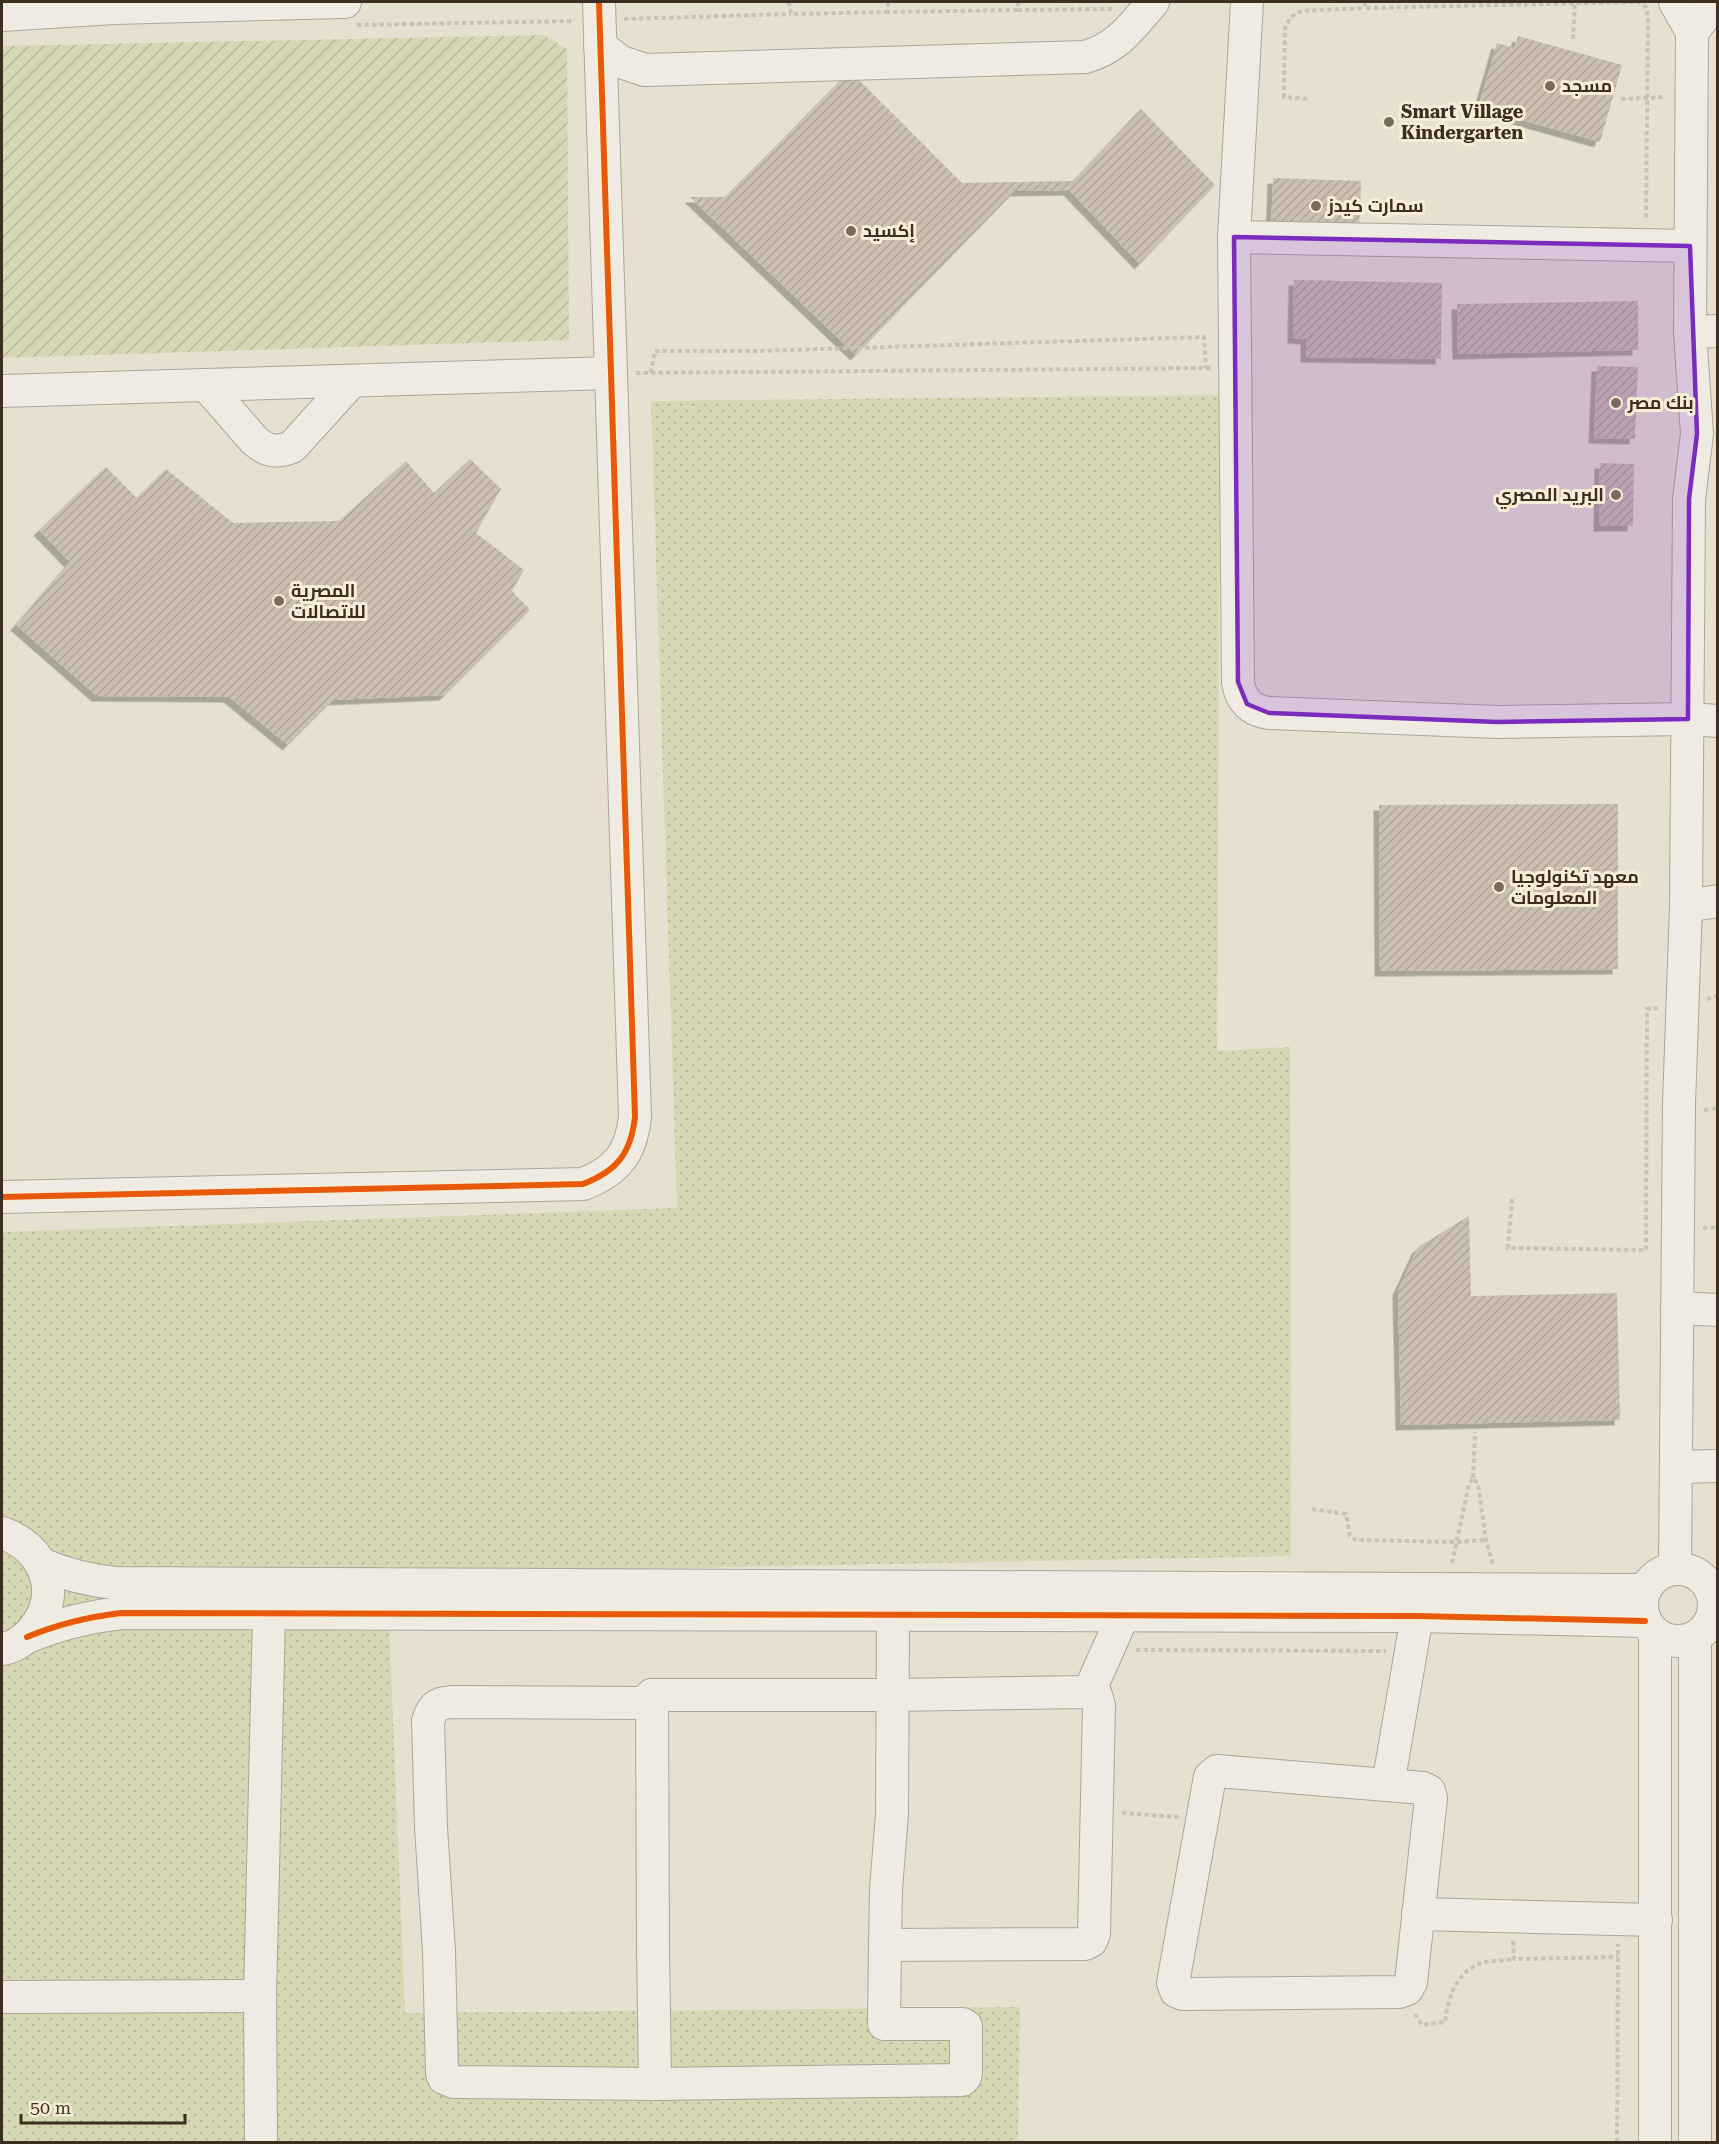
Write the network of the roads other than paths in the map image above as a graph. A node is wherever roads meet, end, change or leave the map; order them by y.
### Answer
1 (1247, 2) edge
2 (1675, 2) edge
3 (1716, 2) edge
4 (113, 4) edge
5 (1150, 5) edge
6 (347, 14) edge
7 (2, 15) edge
8 (599, 22) edge
9 (1692, 32) junction
10 (1705, 171) edge
11 (1234, 237) junction
12 (1690, 246) junction
13 (1704, 332) edge
14 (611, 373) junction
15 (352, 381) junction
16 (206, 385) junction
17 (2, 391) edge
18 (1707, 434) edge
19 (1702, 720) edge
20 (1718, 901) edge
21 (1686, 906) junction
22 (2, 1197) edge
23 (1677, 1308) junction
24 (1718, 1310) edge
25 (1718, 1466) edge
26 (1676, 1467) junction
27 (2, 1533) edge
28 (41, 1564) junction
29 (1675, 1569) junction
30 (1713, 1586) edge
31 (1645, 1590) junction
32 (269, 1614) junction
33 (893, 1616) junction
34 (1123, 1616) junction
35 (1417, 1616) junction
36 (1650, 1627) junction
37 (1706, 1630) edge
38 (14, 1643) edge
39 (1089, 1692) junction
40 (652, 1695) junction
41 (892, 1695) junction
42 (1388, 1785) junction
43 (1706, 1794) edge
44 (1418, 1914) junction
45 (1656, 1920) junction
46 (885, 1945) junction
47 (1706, 1952) edge
48 (2, 1996) edge
49 (260, 1996) junction
50 (656, 2084) junction
51 (261, 2142) edge
52 (1655, 2142) edge
53 (1695, 2142) edge

1 - 11 street
2 - 9 street
3 - 9 street
4 - 6 street
4 - 7 street
5 - 8 street
8 - 14 street
9 - 10 street
10 - 12 street
11 - 12 street
11 - 19 street
12 - 13 street
13 - 18 street
14 - 15 street
14 - 22 street
15 - 16 street
15 - 16 street
16 - 17 street
18 - 19 street
19 - 21 street
20 - 21 street
21 - 23 street
23 - 24 street
23 - 26 street
25 - 26 street
26 - 29 street
27 - 28 street
28 - 31 street
28 - 38 street
29 - 30 street
29 - 31 street
30 - 37 street
31 - 36 street
32 - 33 street
32 - 38 street
32 - 49 street
33 - 34 street
33 - 41 street
34 - 35 street
34 - 39 street
35 - 36 street
35 - 42 street
36 - 37 street
36 - 45 street
37 - 43 street
39 - 41 street
39 - 46 street
40 - 41 street
40 - 50 street
40 - 50 street
41 - 46 street
42 - 44 street
42 - 44 street
43 - 47 street
44 - 45 street
45 - 52 street
46 - 50 street
47 - 53 street
48 - 49 street
49 - 51 street

